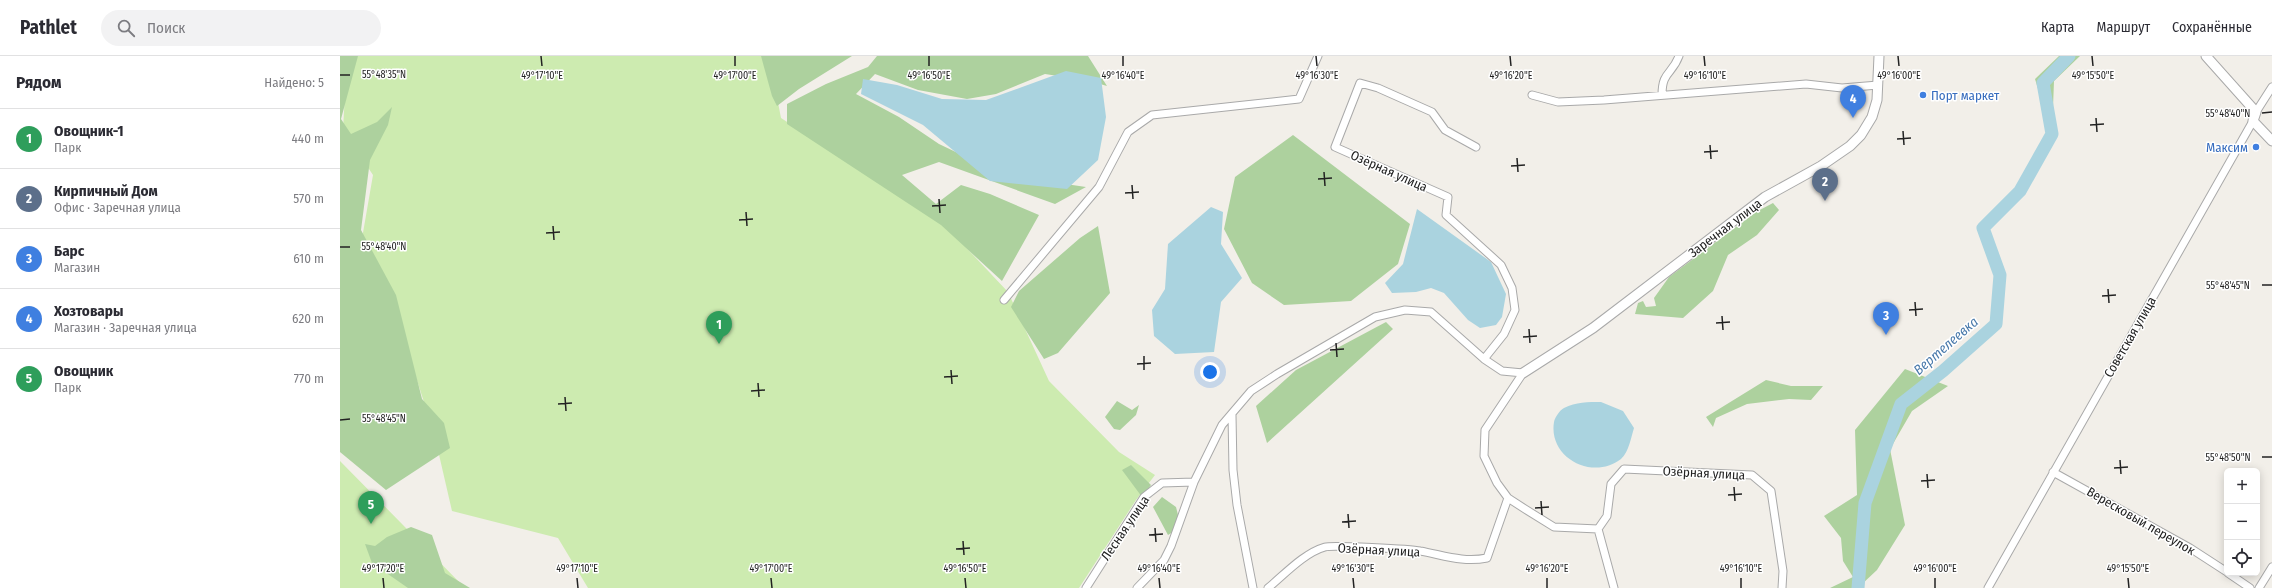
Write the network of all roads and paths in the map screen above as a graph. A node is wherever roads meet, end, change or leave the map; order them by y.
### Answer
1 (1318, 56) edge
2 (1679, 56) edge
3 (1879, 56) edge
4 (2206, 56) edge
5 (1878, 86) junction
6 (2272, 86) edge
7 (1532, 95) dead end
8 (1662, 95) junction
9 (2256, 112) junction
10 (2253, 121) junction
11 (2272, 141) edge
12 (1476, 147) dead end
13 (1004, 300) dead end
14 (1484, 360) junction
15 (1523, 373) junction
16 (1232, 415) junction
17 (2053, 472) junction
18 (1194, 482) junction
19 (1508, 498) junction
20 (1598, 530) junction
21 (2272, 567) edge
22 (2224, 571) edge
23 (2232, 576) edge
24 (1086, 588) edge
25 (1137, 588) edge
26 (1253, 588) edge
27 (1268, 588) edge
28 (1614, 588) edge
29 (1782, 588) edge
30 (1988, 588) edge
31 (2250, 588) edge
32 (2259, 588) edge

1 - 13 street
2 - 8 street
3 - 5 street, Заречная улица
4 - 9 street
5 - 8 street
5 - 15 street, Заречная улица
6 - 9 street, Советская улица
7 - 8 street
9 - 10 street, Советская улица
10 - 11 street
10 - 17 street, Советская улица
12 - 14 street, Озёрная улица
14 - 15 street
14 - 16 street
15 - 19 street
16 - 18 street
16 - 26 street
17 - 22 street, Вересковый переулок
17 - 30 street, Советская улица
18 - 24 street, Лесная улица
18 - 25 street
19 - 20 street
19 - 27 street, Озёрная улица
20 - 28 street
20 - 29 street, Озёрная улица
21 - 32 street
23 - 31 street, Вересковый переулок

